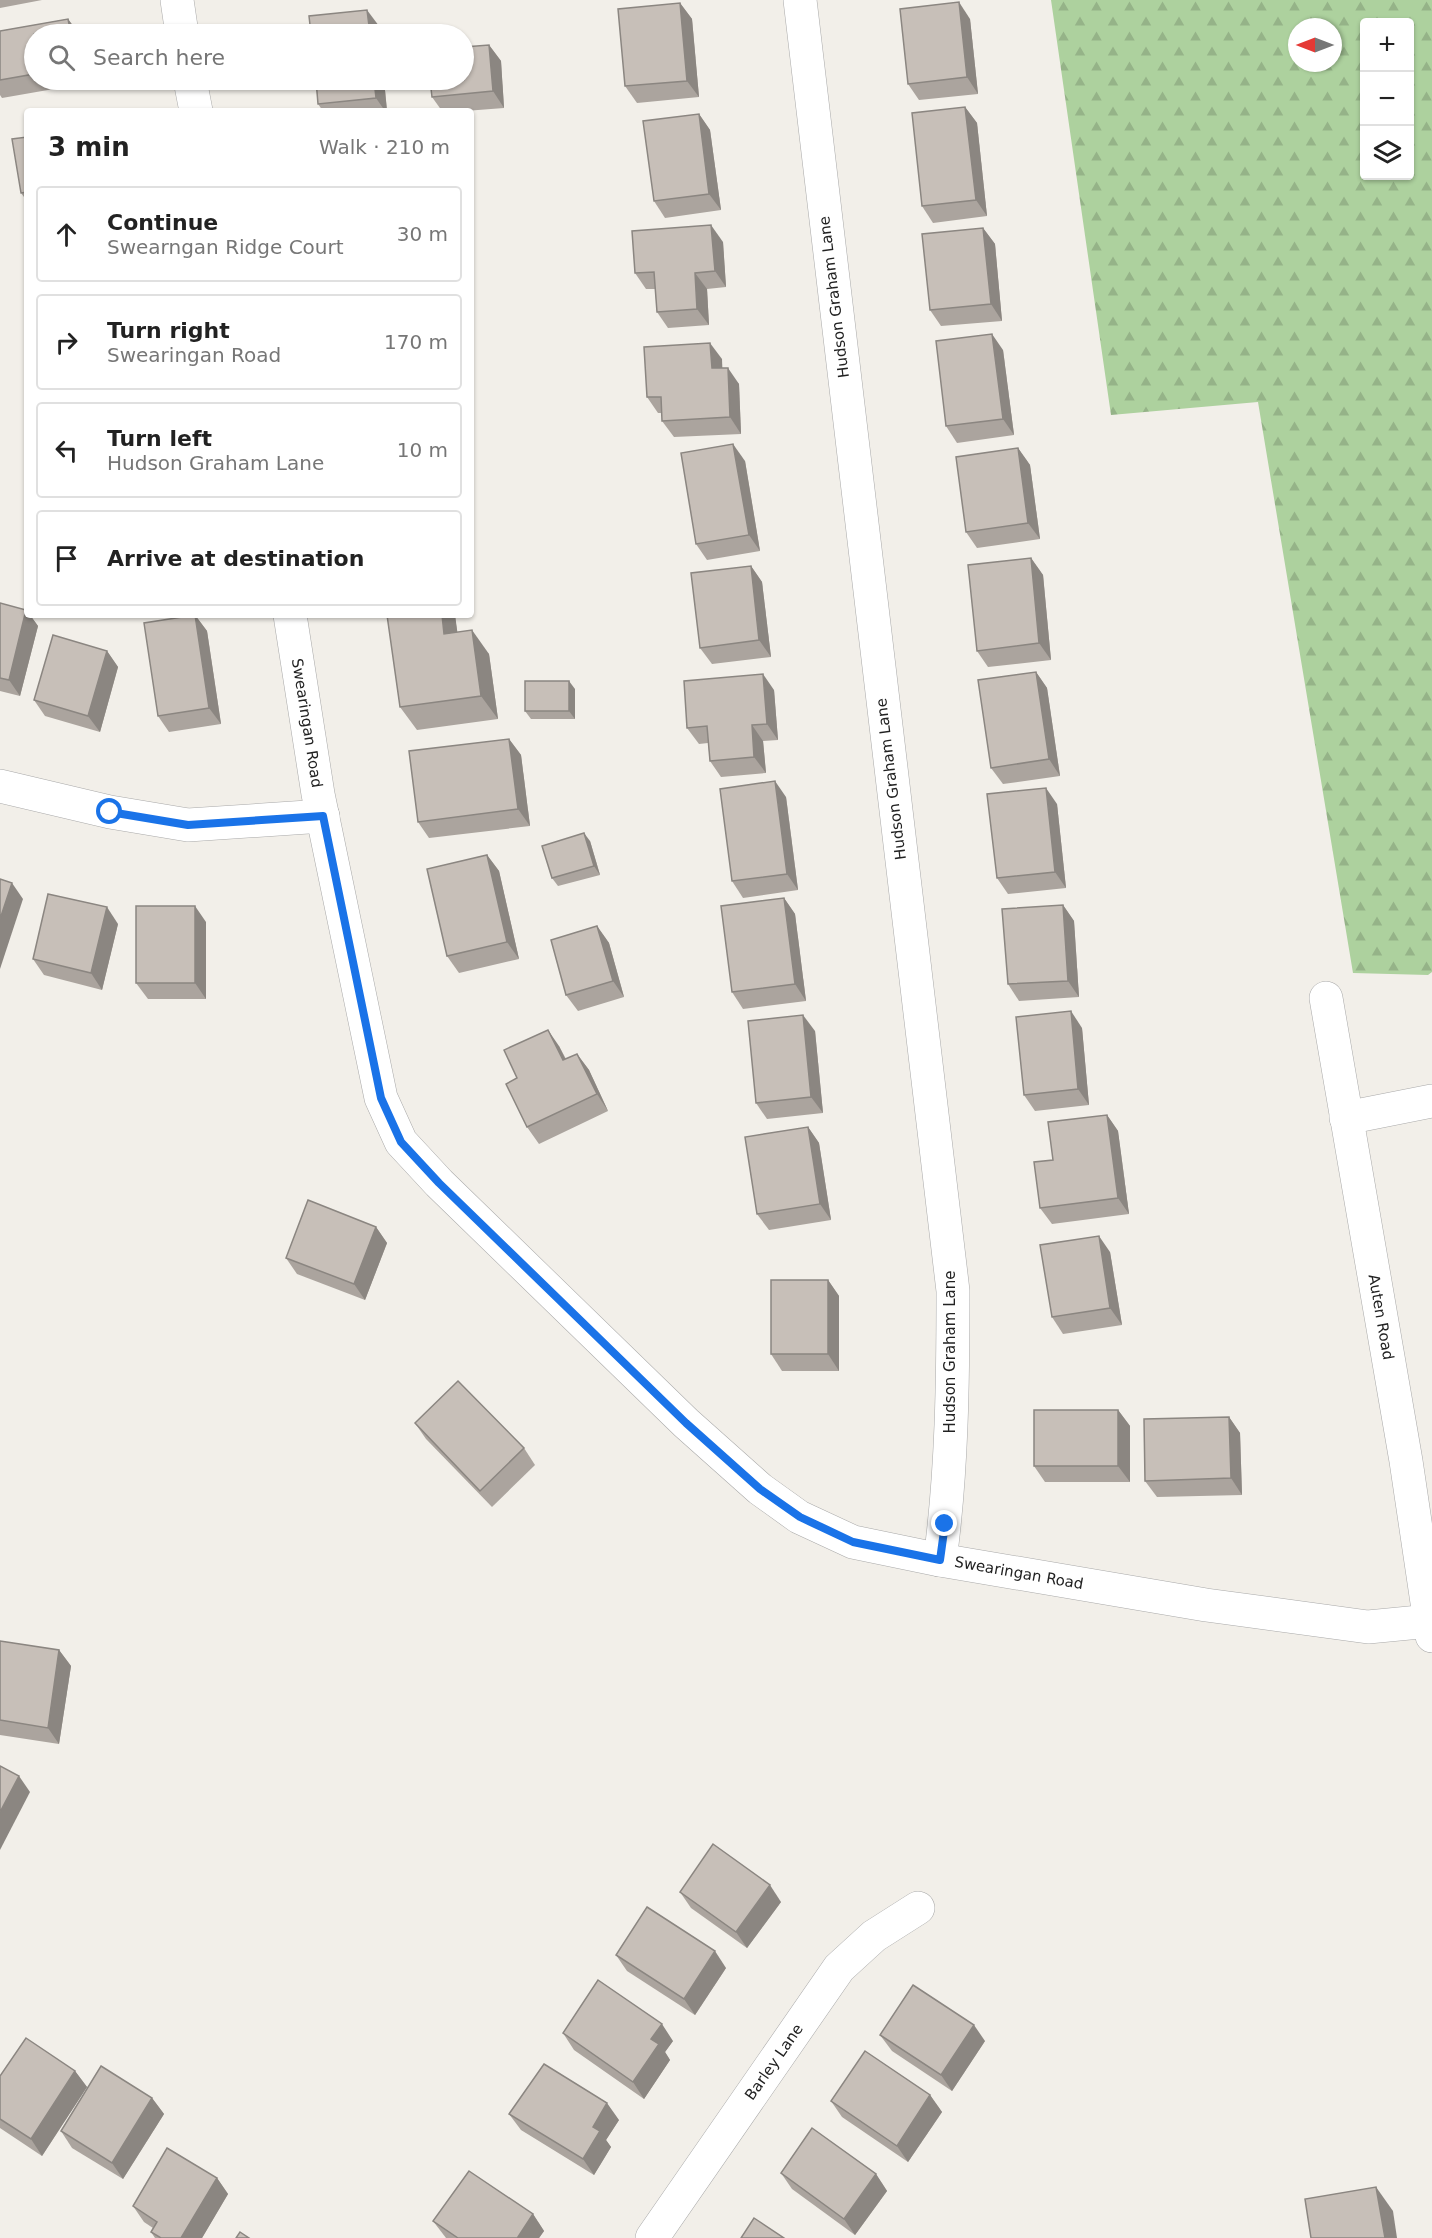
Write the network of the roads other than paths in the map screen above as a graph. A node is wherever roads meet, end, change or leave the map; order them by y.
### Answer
1 (177, 0) edge
2 (800, 0) edge
3 (181, 24) edge
4 (192, 90) edge
5 (195, 108) edge
6 (290, 618) edge
7 (0, 786) edge
8 (323, 816) junction
9 (1326, 998) dead end
10 (1432, 1101) edge
11 (1346, 1118) junction
12 (940, 1560) junction
13 (1431, 1629) edge
14 (918, 1908) dead end
15 (652, 2238) edge

1 - 3 street
2 - 12 street, Hudson Graham Lane
4 - 5 street
6 - 8 street, Swearingan Road
7 - 8 street
8 - 12 street, Swearingan Road
9 - 11 street, Auten Road
10 - 11 street
11 - 13 street, Auten Road
12 - 13 street, Swearingan Road
14 - 15 street, Barley Lane

